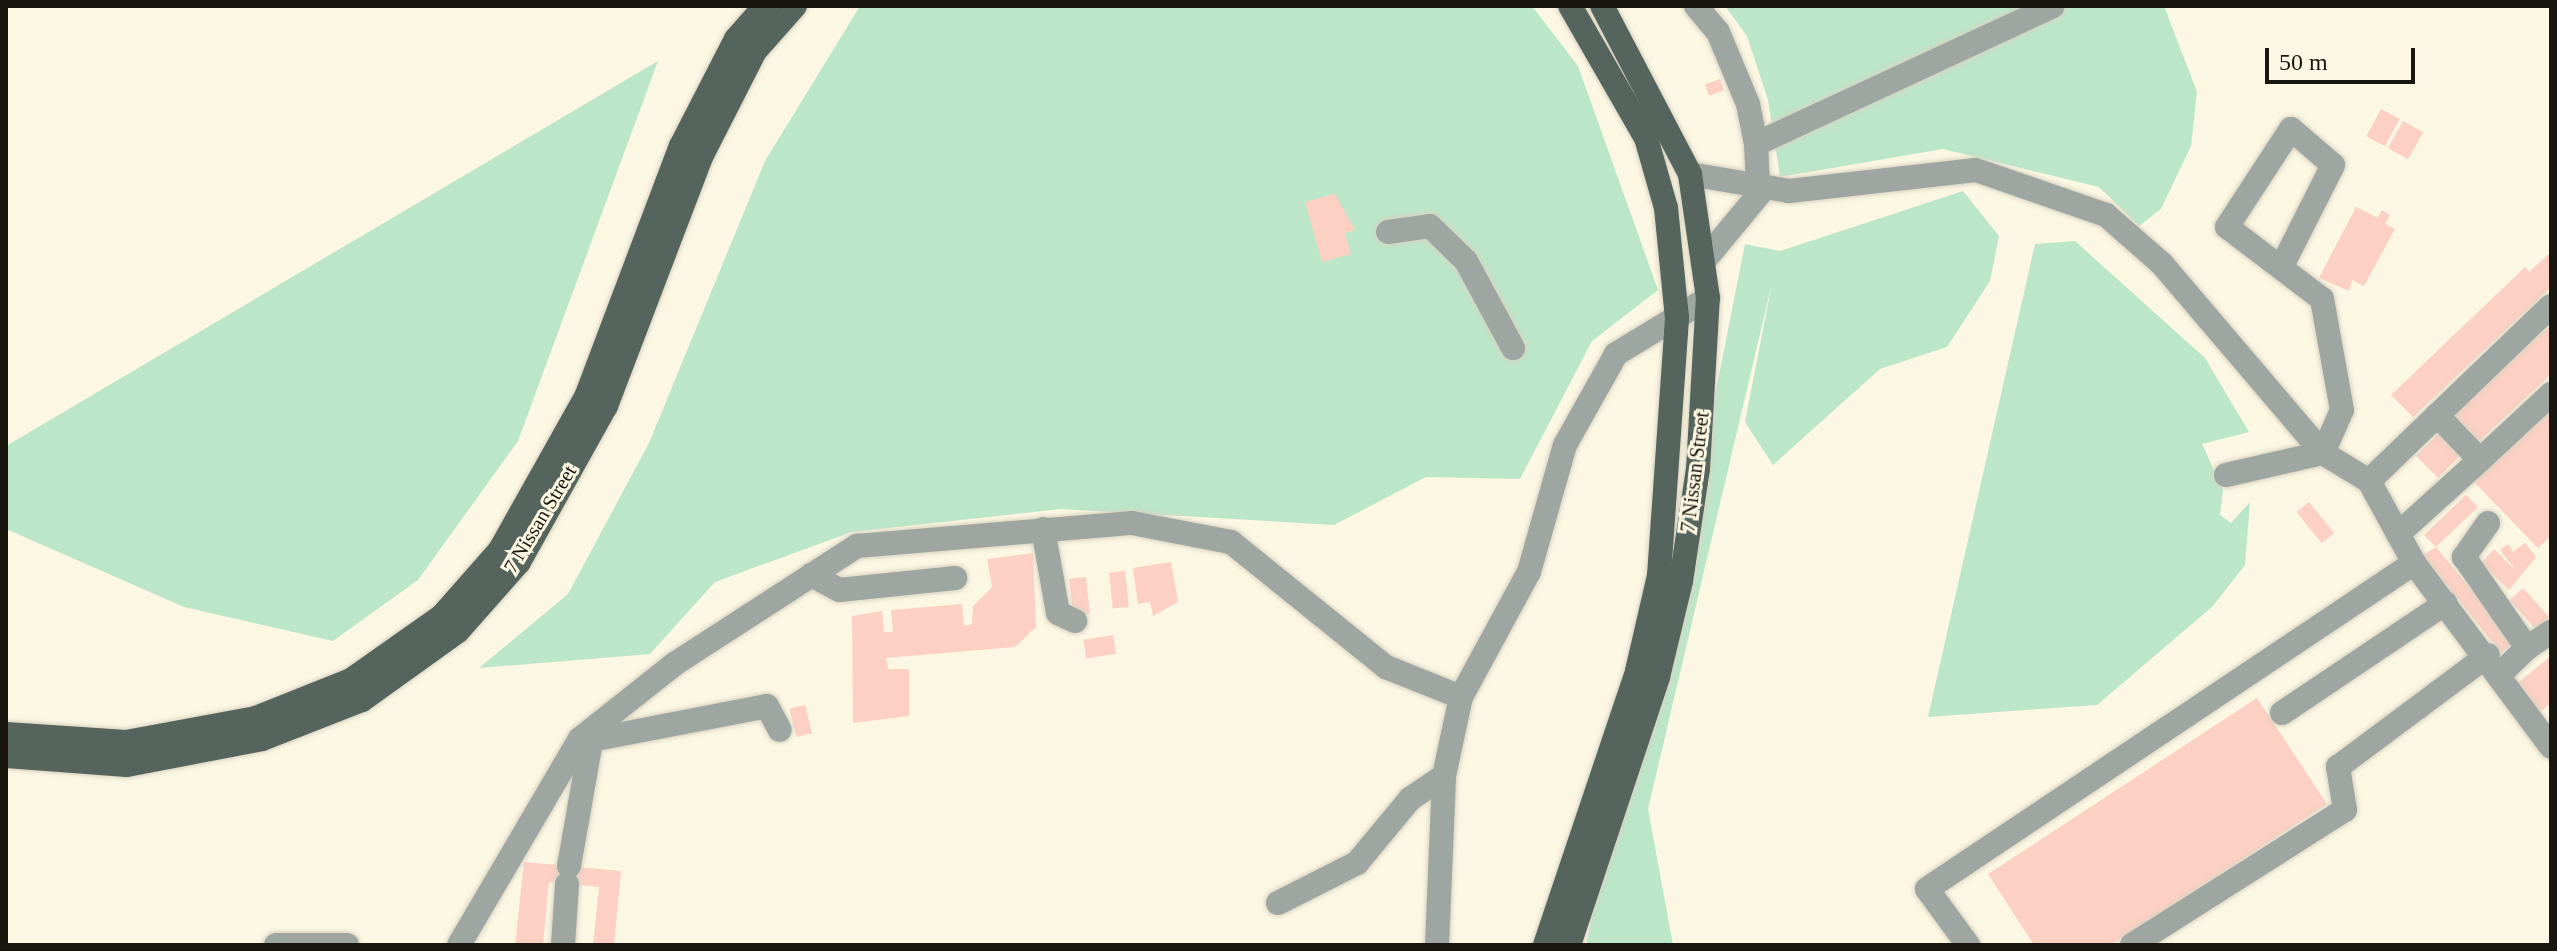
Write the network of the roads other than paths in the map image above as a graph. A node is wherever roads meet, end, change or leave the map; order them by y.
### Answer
1 (765, 6) edge
2 (795, 6) edge
3 (1570, 6) edge
4 (1602, 6) edge
5 (1696, 6) edge
6 (2053, 6) edge
7 (1756, 144) junction
8 (1690, 174) junction
9 (1762, 186) junction
10 (1388, 232) dead end
11 (1703, 262) junction
12 (2281, 268) junction
13 (1708, 298) junction
14 (2551, 306) edge
15 (1677, 318) junction
16 (1513, 348) dead end
17 (2551, 394) edge
18 (2437, 415) junction
19 (2323, 453) junction
20 (2480, 460) junction
21 (2226, 475) dead end
22 (2369, 481) junction
23 (2488, 523) dead end
24 (1043, 529) junction
25 (2398, 534) junction
26 (2414, 563) junction
27 (811, 575) junction
28 (955, 578) dead end
29 (2446, 603) junction
30 (1075, 621) dead end
31 (2551, 632) edge
32 (2527, 648) junction
33 (2494, 665) junction
34 (1461, 697) junction
35 (2282, 713) dead end
36 (780, 730) dead end
37 (6, 734) edge
38 (593, 734) junction
39 (2551, 747) edge
40 (6, 756) edge
41 (1444, 776) junction
42 (1278, 903) dead end
43 (276, 945) edge
44 (347, 945) edge
45 (459, 945) edge
46 (563, 945) edge
47 (1437, 945) edge
48 (1545, 945) edge
49 (1569, 945) edge
50 (1968, 945) edge
51 (2132, 945) edge

1 - 37 main road, 7 Nissan Street
2 - 40 main road, 7 Nissan Street
3 - 15 main road, 7 Nissan Street
4 - 8 main road, 7 Nissan Street
5 - 7 street
6 - 7 street
7 - 9 street
8 - 9 street
8 - 11 main road, 7 Nissan Street
9 - 11 street
9 - 19 street
10 - 16 street
11 - 13 main road, 7 Nissan Street
12 - 12 street
12 - 19 street
13 - 15 street
13 - 49 main road, 7 Nissan Street
14 - 18 street
15 - 34 street
15 - 48 main road, 7 Nissan Street
17 - 20 street
18 - 20 street
18 - 22 street
19 - 21 street
19 - 22 street
20 - 25 street
22 - 25 street
23 - 32 street
24 - 27 street
24 - 30 street
24 - 34 street
25 - 26 street
26 - 29 street
26 - 50 street
27 - 28 street
27 - 38 street
29 - 33 street
29 - 35 street
31 - 32 street
32 - 33 street
33 - 39 street
33 - 51 street
34 - 41 street
36 - 38 street
38 - 45 street
38 - 46 street
41 - 42 street
41 - 47 street
43 - 44 street

